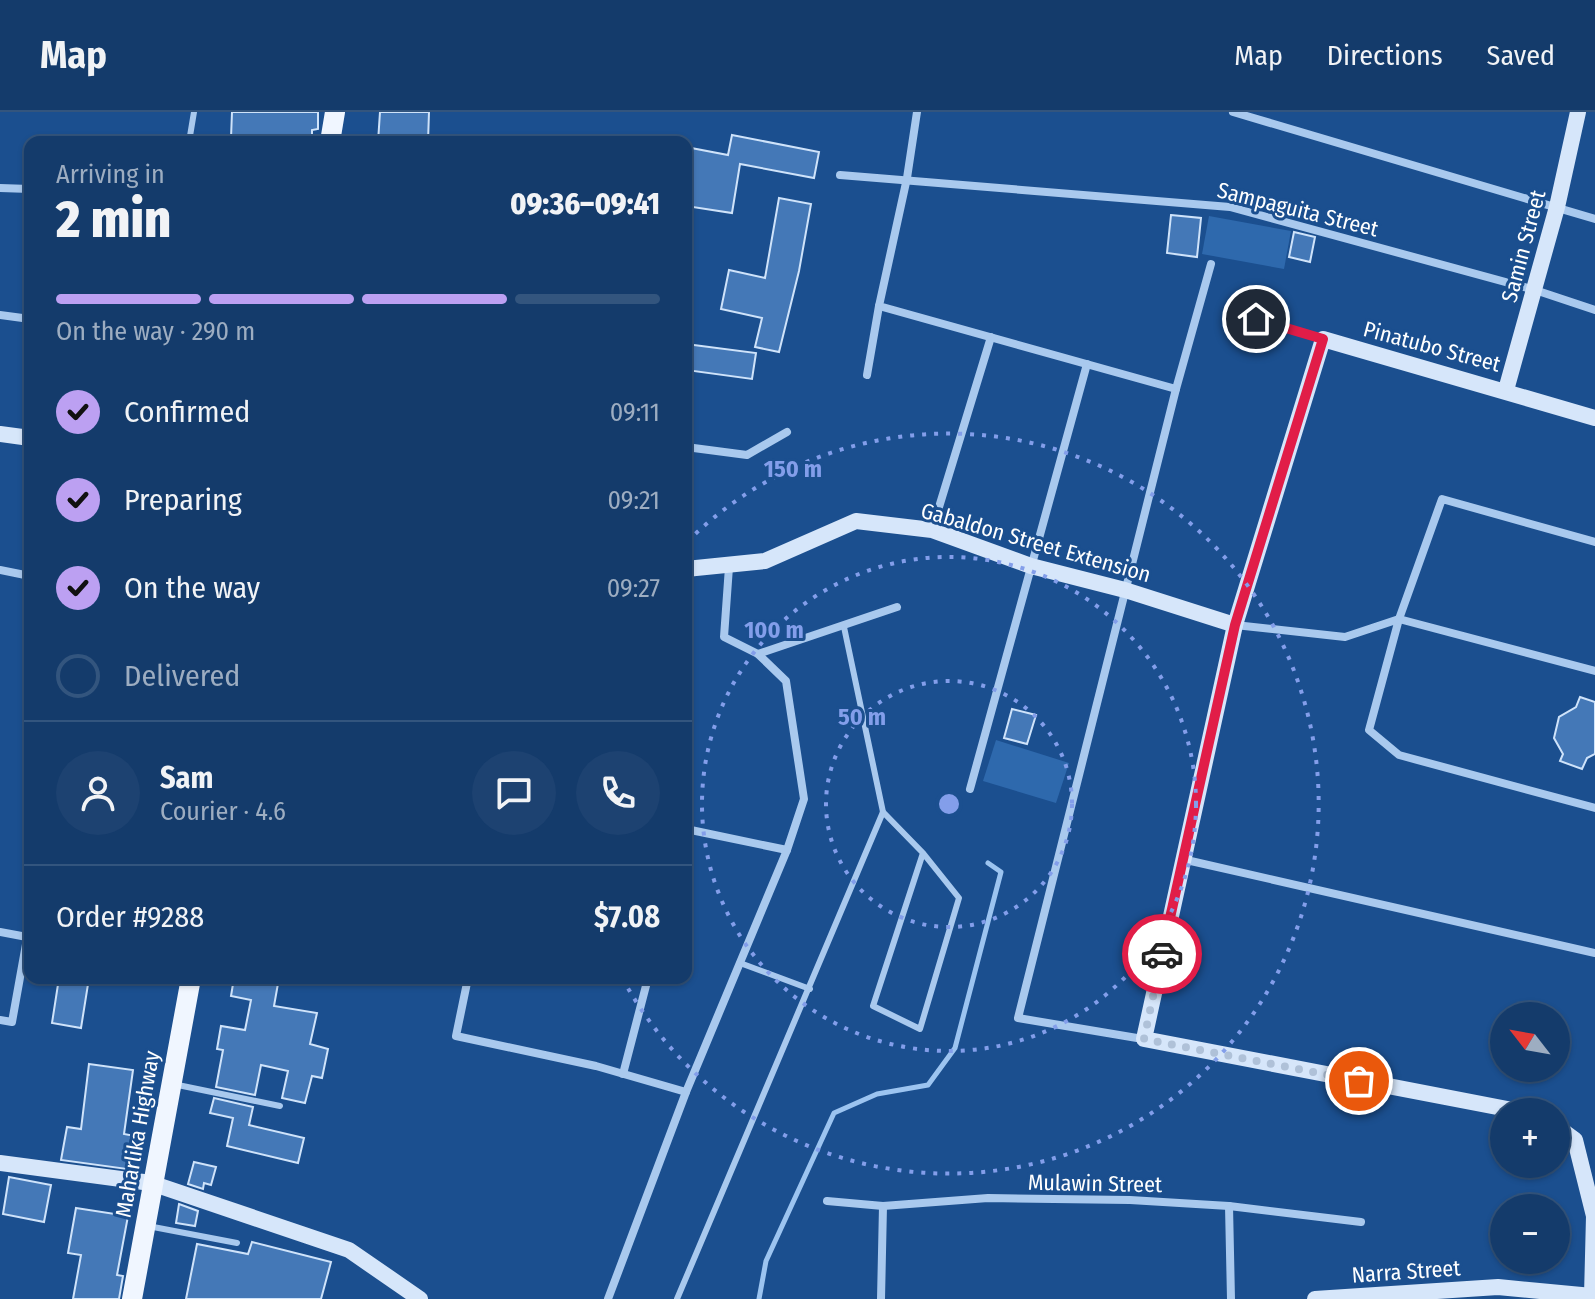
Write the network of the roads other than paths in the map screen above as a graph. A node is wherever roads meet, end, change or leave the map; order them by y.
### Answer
1 (194, 112) edge
2 (335, 112) edge
3 (917, 112) edge
4 (1233, 112) edge
5 (1578, 112) edge
6 (190, 136) edge
7 (331, 136) edge
8 (840, 175) dead end
9 (907, 178) junction
10 (0, 188) edge
11 (24, 189) edge
12 (1557, 207) junction
13 (1595, 219) edge
14 (1211, 264) dead end
15 (1535, 290) junction
16 (879, 306) junction
17 (1595, 310) edge
18 (0, 315) edge
19 (24, 318) edge
20 (1256, 319) dead end
21 (991, 337) junction
22 (1323, 339) junction
23 (1087, 364) junction
24 (867, 375) dead end
25 (1176, 389) junction
26 (1506, 390) junction
27 (1595, 418) edge
28 (787, 432) dead end
29 (0, 434) edge
30 (24, 437) edge
31 (692, 448) edge
32 (932, 530) junction
33 (1595, 542) edge
34 (1031, 566) junction
35 (729, 567) junction
36 (692, 569) edge
37 (0, 570) edge
38 (24, 575) edge
39 (1125, 590) junction
40 (897, 607) dead end
41 (1399, 619) junction
42 (1235, 625) junction
43 (844, 627) junction
44 (758, 654) junction
45 (1595, 671) edge
46 (970, 789) dead end
47 (1595, 808) edge
48 (883, 812) junction
49 (692, 830) edge
50 (787, 850) junction
51 (923, 853) junction
52 (1182, 859) junction
53 (0, 932) edge
54 (24, 936) edge
55 (1595, 953) edge
56 (24, 954) edge
57 (740, 963) junction
58 (190, 984) edge
59 (467, 984) edge
60 (646, 984) edge
61 (810, 989) junction
62 (0, 1020) edge
63 (1144, 1039) junction
64 (623, 1074) junction
65 (170, 1083) junction
66 (686, 1092) junction
67 (280, 1106) dead end
68 (1490, 1106) edge
69 (1570, 1136) edge
70 (0, 1163) edge
71 (151, 1183) junction
72 (827, 1201) dead end
73 (883, 1206) junction
74 (1229, 1206) junction
75 (1361, 1222) dead end
76 (144, 1225) junction
77 (237, 1243) dead end
78 (1593, 1297) edge
79 (132, 1299) edge
80 (420, 1299) edge
81 (608, 1299) edge
82 (677, 1299) edge
83 (881, 1299) edge
84 (1231, 1299) edge
85 (1315, 1299) edge

1 - 6 lane
2 - 7 main road
3 - 9 street
4 - 12 street
5 - 12 street, Samin Street
8 - 9 street, Sampaguita Street
9 - 15 street, Sampaguita Street
9 - 16 street
10 - 11 street
12 - 13 street
12 - 15 street, Samin Street
14 - 25 street
15 - 17 street, Sampaguita Street
15 - 26 street, Samin Street
16 - 21 street
16 - 24 street
18 - 19 street
20 - 22 street, Pinatubo Street
21 - 23 street
21 - 32 street
22 - 26 street, Pinatubo Street
22 - 42 street
23 - 25 street
23 - 34 street
25 - 39 street
26 - 27 street, Pinatubo Street
28 - 31 street
29 - 30 street
32 - 34 street, Gabaldon Street Extension
32 - 35 street, Gabaldon Street Extension
33 - 41 street
34 - 39 street, Gabaldon Street Extension
34 - 46 street
35 - 36 street, Gabaldon Street Extension
35 - 44 street
37 - 38 street
39 - 42 street, Gabaldon Street Extension
39 - 63 street
40 - 43 street
41 - 42 street
41 - 45 street
41 - 47 street
42 - 52 street
43 - 44 street
43 - 48 lane
44 - 50 street
48 - 51 lane
48 - 61 lane
49 - 50 street
50 - 57 street
51 - 51 lane
52 - 55 street
52 - 63 street
53 - 54 street
56 - 62 street
57 - 61 lane
57 - 66 street
58 - 65 main road, Maharlika Highway
59 - 64 street
60 - 64 street
61 - 82 lane
63 - 68 street
64 - 66 street
65 - 67 lane
65 - 71 main road, Maharlika Highway
66 - 81 street
69 - 78 street
70 - 71 street
71 - 76 main road, Maharlika Highway
71 - 80 street
72 - 73 street, Mulawin Street
73 - 74 street, Mulawin Street
73 - 83 street
74 - 75 street, Mulawin Street
74 - 84 street
76 - 77 lane
76 - 79 main road, Maharlika Highway
78 - 85 street, Narra Street

